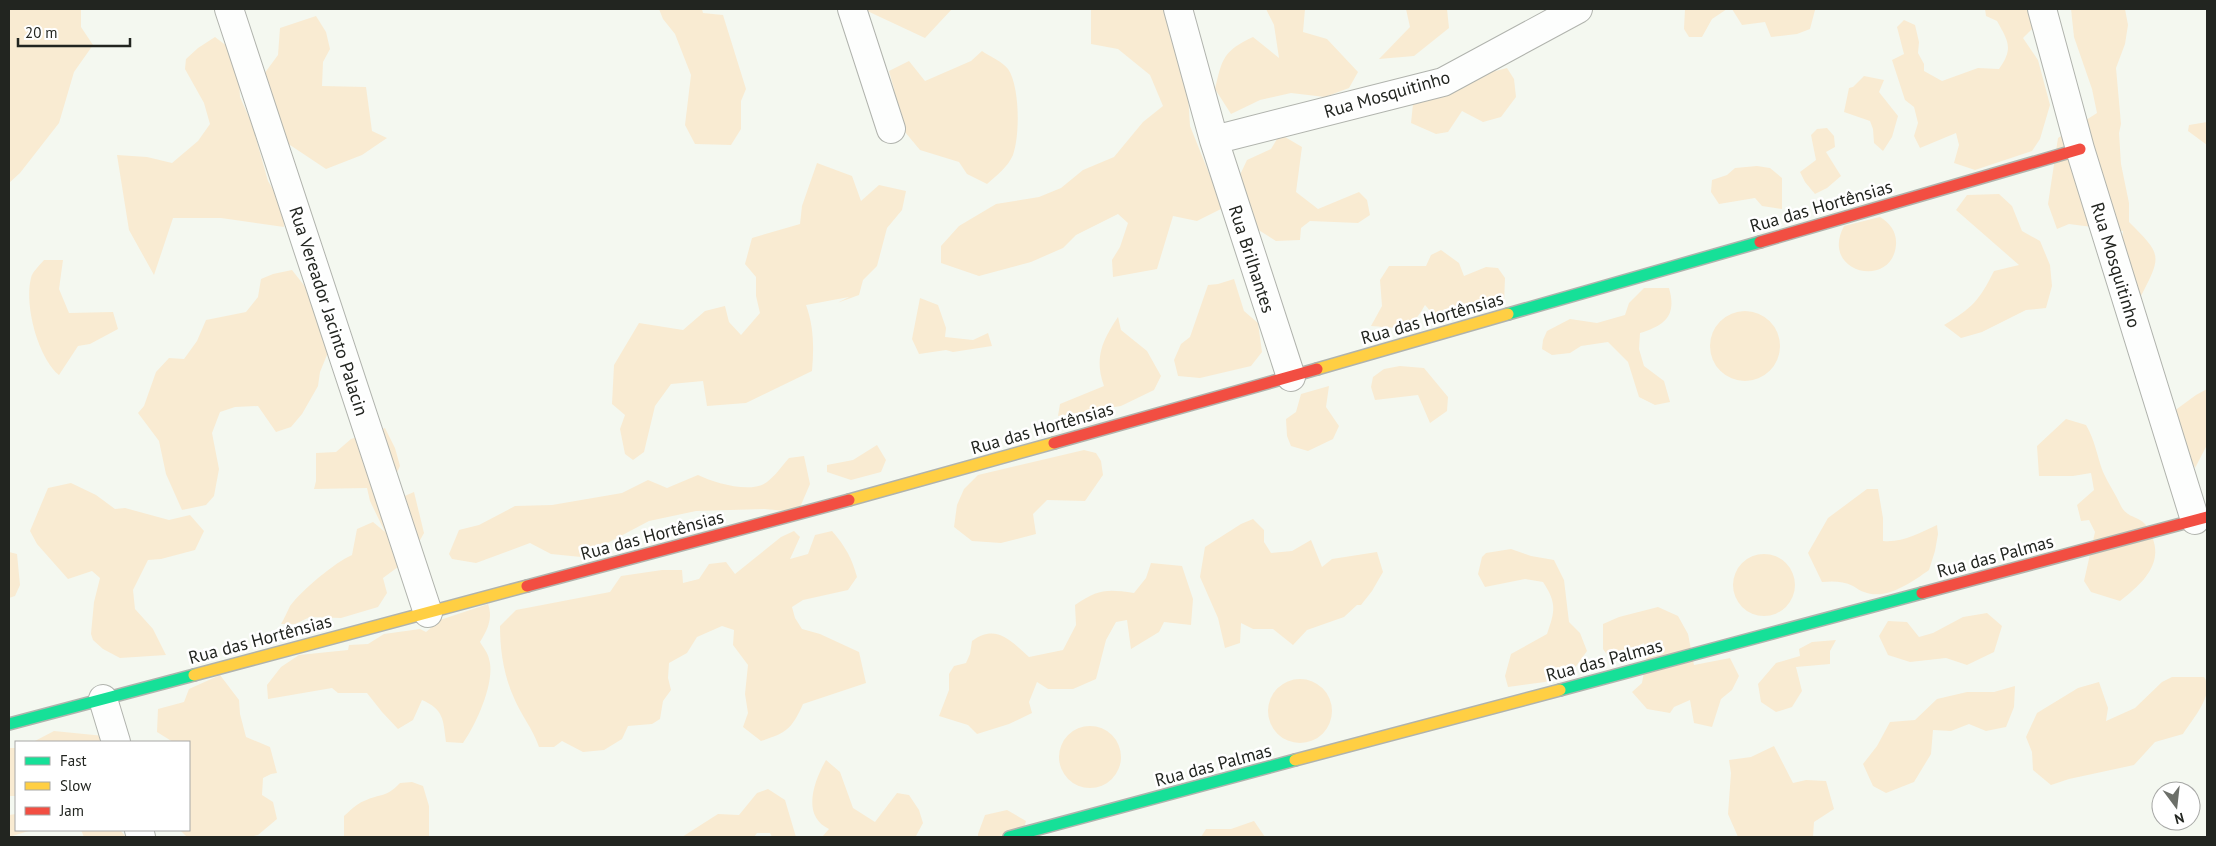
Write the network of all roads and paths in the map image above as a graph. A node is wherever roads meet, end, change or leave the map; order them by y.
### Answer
1 (229, 9) edge
2 (852, 9) edge
3 (1178, 9) edge
4 (1578, 9) edge
5 (2042, 9) edge
6 (891, 129) dead end
7 (1214, 140) junction
8 (2080, 149) junction
9 (1291, 377) junction
10 (2201, 519) edge
11 (428, 613) junction
12 (103, 699) junction
13 (9, 724) edge
14 (116, 741) edge
15 (1009, 837) edge

1 - 11 street, Rua Vereador Jacinto Palacin
2 - 6 street
3 - 7 street, Rua Brilhantes
4 - 7 street, Rua Mosquitinho
5 - 8 street, Rua Mosquitinho
7 - 9 street, Rua Brilhantes
8 - 9 street, Rua das Hortênsias
8 - 10 street, Rua Mosquitinho
9 - 11 street, Rua das Hortênsias
10 - 15 street, Rua das Palmas
11 - 12 street, Rua das Hortênsias
12 - 13 street, Rua das Hortênsias
12 - 14 street

